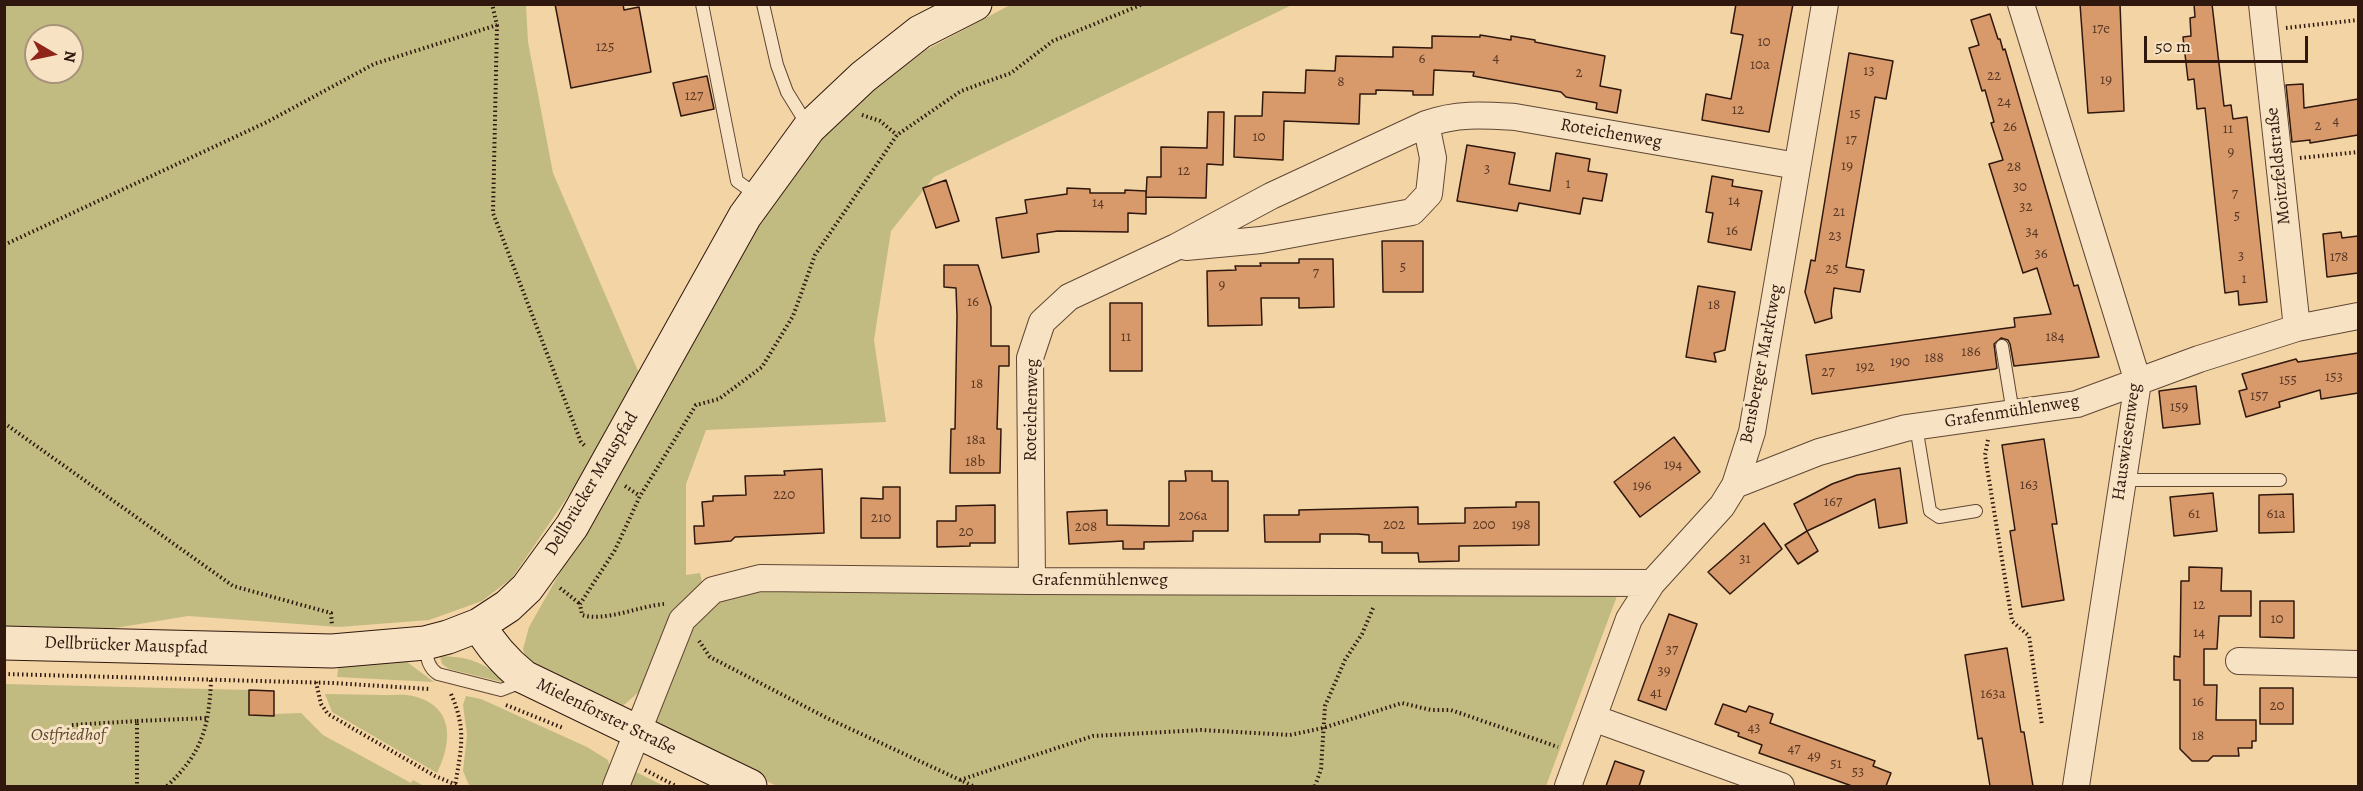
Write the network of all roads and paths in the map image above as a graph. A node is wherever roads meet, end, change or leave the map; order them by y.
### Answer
1 (492, 4) edge
2 (702, 4) edge
3 (763, 4) edge
4 (975, 4) edge
5 (1143, 4) edge
6 (1825, 4) edge
7 (2021, 4) edge
8 (2262, 4) edge
9 (2358, 20) edge
10 (497, 25) junction
11 (2265, 31) junction
12 (834, 105) junction
13 (1426, 124) junction
14 (809, 128) junction
15 (897, 135) junction
16 (2358, 152) edge
17 (2278, 160) junction
18 (1797, 166) junction
19 (759, 196) junction
20 (4, 245) edge
21 (1176, 247) junction
22 (2358, 316) edge
23 (2297, 328) junction
24 (2002, 346) dead end
25 (2138, 382) junction
26 (2002, 414) junction
27 (4, 423) edge
28 (1916, 426) junction
29 (588, 450) dead end
30 (2122, 480) junction
31 (2280, 480) dead end
32 (1735, 485) junction
33 (1976, 511) dead end
34 (1032, 581) junction
35 (1376, 581) junction
36 (1652, 583) junction
37 (697, 605) junction
38 (331, 613) dead end
39 (479, 625) junction
40 (4, 643) edge
41 (425, 643) junction
42 (2239, 661) dead end
43 (2358, 664) edge
44 (4, 674) edge
45 (524, 677) junction
46 (211, 680) junction
47 (316, 682) junction
48 (432, 689) dead end
49 (458, 691) dead end
50 (502, 703) dead end
51 (207, 718) junction
52 (1593, 718) junction
53 (137, 721) junction
54 (72, 725) dead end
55 (2042, 725) dead end
56 (1323, 728) junction
57 (567, 730) dead end
58 (632, 745) junction
59 (1580, 755) junction
60 (960, 780) junction
61 (136, 786) edge
62 (167, 786) edge
63 (456, 786) edge
64 (616, 786) edge
65 (676, 786) edge
66 (750, 786) edge
67 (973, 786) edge
68 (1315, 786) edge
69 (1568, 786) edge
70 (1781, 786) edge
71 (2076, 786) edge

1 - 10 path
2 - 19 lane
3 - 14 lane
4 - 12 main road, Dellbrücker Mauspfad
5 - 15 path
6 - 18 street, Bensberger Marktweg
7 - 25 street, Hauswiesenweg
8 - 11 street, Moitzfeldstraße
9 - 11 path
10 - 20 path
10 - 29 path
11 - 17 street, Moitzfeldstraße
12 - 14 main road, Dellbrücker Mauspfad
12 - 15 path
13 - 18 street, Roteichenweg
13 - 21 street, Roteichenweg
13 - 21 street, Roteichenweg
14 - 19 main road, Dellbrücker Mauspfad
15 - 37 path
16 - 17 path
17 - 23 street, Moitzfeldstraße
18 - 32 street, Bensberger Marktweg
19 - 39 main road, Dellbrücker Mauspfad
21 - 34 street, Roteichenweg
22 - 23 street, Grafenmühlenweg
23 - 25 street, Grafenmühlenweg
24 - 26 lane
25 - 26 street, Grafenmühlenweg
25 - 30 street, Hauswiesenweg
26 - 28 street, Grafenmühlenweg
26 - 55 path
27 - 38 path
28 - 32 street, Grafenmühlenweg
28 - 33 lane
30 - 31 lane
30 - 71 street, Hauswiesenweg
32 - 36 street, Bensberger Marktweg
34 - 35 street, Grafenmühlenweg
34 - 37 street, Grafenmühlenweg
35 - 36 street, Grafenmühlenweg
35 - 56 path
36 - 52 street, Bensberger Marktweg
37 - 58 street, Grafenmühlenweg
37 - 60 path
39 - 41 main road, Dellbrücker Mauspfad
39 - 45 main road, Mielenforster Straße
40 - 41 main road, Dellbrücker Mauspfad
41 - 45 lane
42 - 43 street
44 - 46 path
45 - 58 main road, Mielenforster Straße
46 - 47 path
46 - 51 path
47 - 48 path
47 - 63 path
49 - 63 path
50 - 57 path
51 - 53 path
51 - 62 path
52 - 59 street, Bensberger Marktweg
52 - 70 street
53 - 54 path
53 - 61 path
56 - 59 path
56 - 60 path
56 - 68 path
58 - 64 street, Grafenmühlenweg
58 - 65 path
58 - 66 main road, Mielenforster Straße
59 - 69 street, Bensberger Marktweg
60 - 67 path

